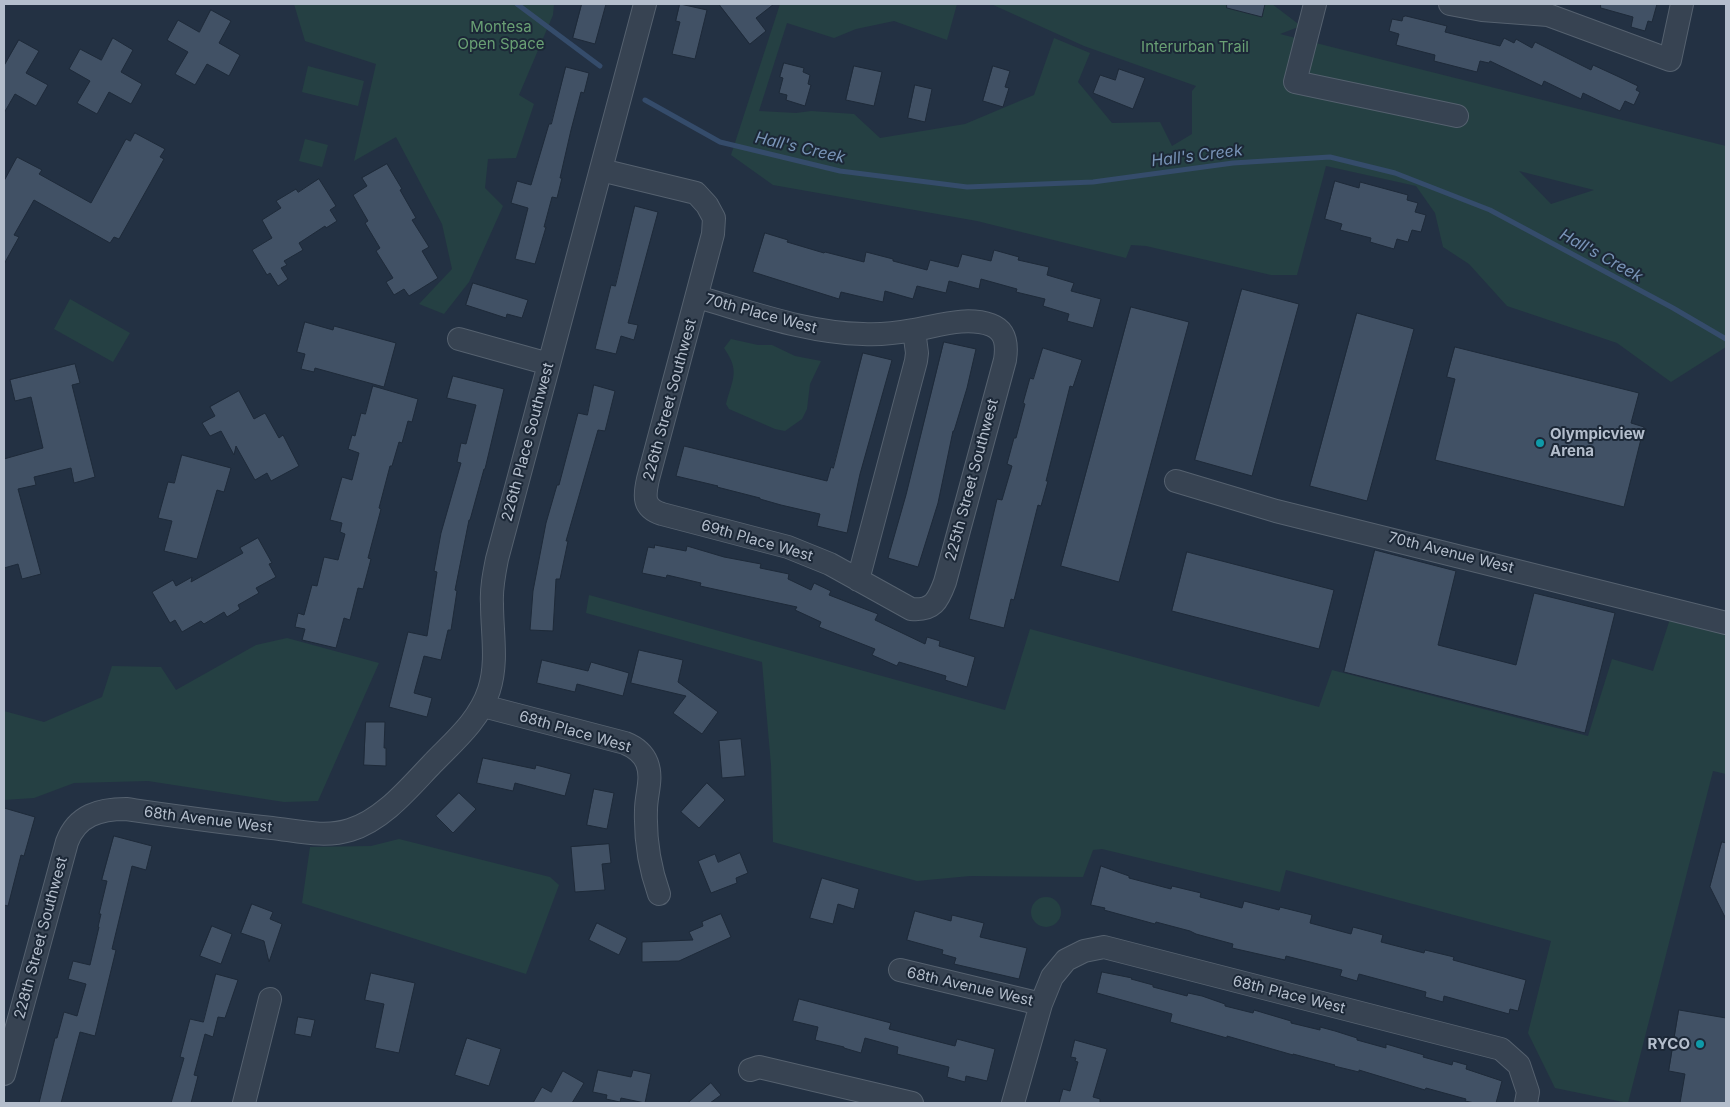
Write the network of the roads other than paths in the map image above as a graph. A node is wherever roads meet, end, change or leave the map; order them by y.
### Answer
1 (645, 4) edge
2 (1315, 4) edge
3 (1450, 4) edge
4 (1682, 4) edge
5 (1457, 116) dead end
6 (601, 170) junction
7 (697, 297) junction
8 (914, 330) junction
9 (459, 339) dead end
10 (1005, 340) joint
11 (549, 364) junction
12 (1176, 482) dead end
13 (647, 503) joint
14 (858, 580) junction
15 (920, 610) joint
16 (1726, 623) edge
17 (483, 706) junction
18 (351, 830) joint
19 (71, 831) joint
20 (659, 894) dead end
21 (900, 970) dead end
22 (270, 999) dead end
23 (1041, 1004) junction
24 (750, 1070) dead end
25 (4, 1074) edge
26 (244, 1103) edge
27 (912, 1103) edge
28 (1013, 1103) edge
29 (1526, 1103) edge

1 - 6 street, 226th Place Southwest
2 - 5 street
3 - 4 street
6 - 7 street, 70th Place West
6 - 11 street, 226th Place Southwest
7 - 8 street, 70th Place West
7 - 13 street, 226th Street Southwest
8 - 10 street, 70th Place West
8 - 14 street
9 - 11 street
10 - 15 street, 225th Street Southwest
11 - 17 street, 226th Place Southwest
12 - 16 street, 70th Avenue West
13 - 14 street, 69th Place West
14 - 15 street, 69th Place West
17 - 18 street, 226th Place Southwest
17 - 20 street, 68th Place West
18 - 19 street, 68th Avenue West
19 - 25 street, 228th Street Southwest
21 - 23 street, 68th Avenue West
22 - 26 street
23 - 28 street, 68th Place West
23 - 29 street, 68th Place West
24 - 27 street

